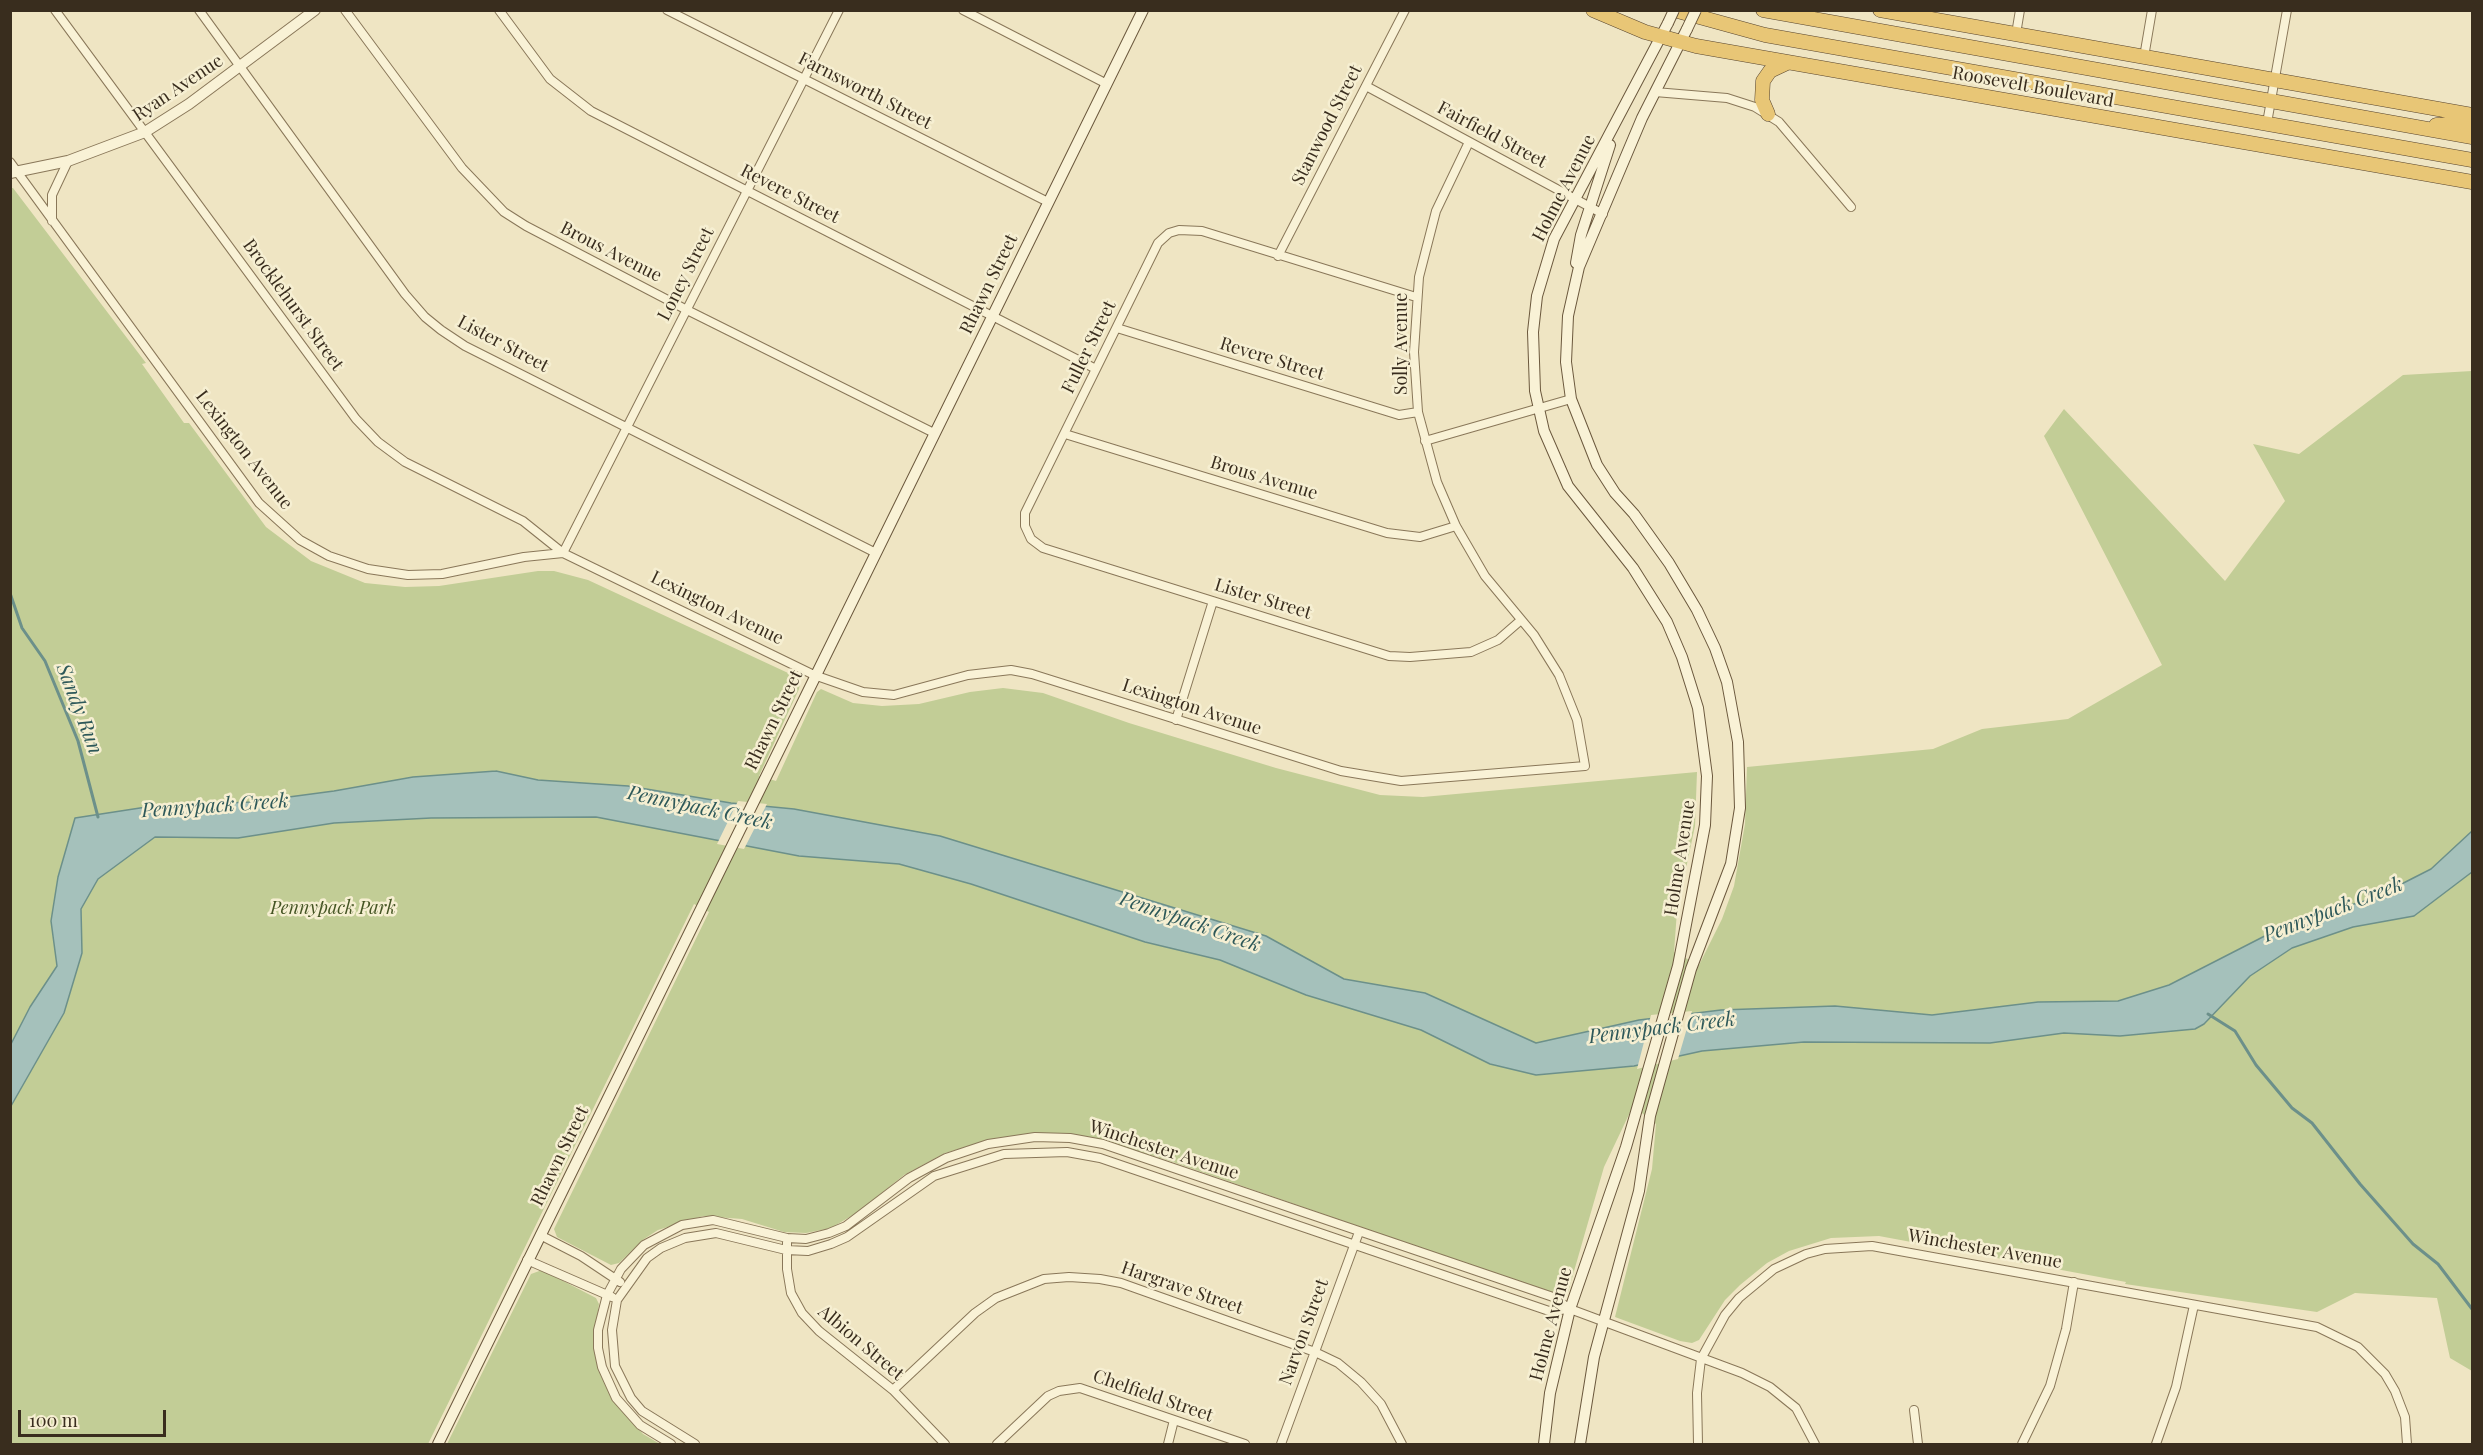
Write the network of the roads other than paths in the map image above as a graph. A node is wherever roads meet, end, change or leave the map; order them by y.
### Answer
1 (55, 10) edge
2 (199, 10) edge
3 (315, 10) edge
4 (345, 10) edge
5 (499, 10) edge
6 (667, 10) edge
7 (839, 10) edge
8 (963, 10) edge
9 (1143, 10) edge
10 (1404, 10) edge
11 (1593, 10) edge
12 (1696, 10) edge
13 (1763, 10) edge
14 (1880, 10) edge
15 (2020, 10) edge
16 (2152, 10) edge
17 (2287, 10) edge
18 (1672, 15) edge
19 (2016, 34) junction
20 (1661, 37) junction
21 (1680, 42) junction
22 (2145, 57) junction
23 (1790, 62) junction
24 (240, 66) junction
25 (804, 79) junction
26 (2274, 80) junction
27 (1107, 84) junction
28 (1366, 86) junction
29 (1655, 92) junction
30 (2271, 101) junction
31 (1768, 114) junction
32 (2472, 115) edge
33 (1617, 122) junction
34 (2267, 123) junction
35 (2472, 123) edge
36 (2412, 126) junction
37 (146, 132) junction
38 (2472, 137) edge
39 (1469, 142) junction
40 (2472, 160) edge
41 (68, 161) junction
42 (10, 162) edge
43 (14, 173) edge
44 (2472, 182) edge
45 (747, 191) junction
46 (1574, 198) junction
47 (1048, 202) junction
48 (1590, 207) junction
49 (1851, 207) dead end
50 (1603, 214) junction
51 (52, 221) junction
52 (1278, 256) junction
53 (1574, 284) junction
54 (1416, 297) junction
55 (687, 310) junction
56 (992, 315) junction
57 (1117, 328) junction
58 (1096, 369) junction
59 (1571, 399) junction
60 (1538, 409) junction
61 (1418, 412) junction
62 (628, 426) junction
63 (934, 433) junction
64 (1065, 434) junction
65 (1425, 441) junction
66 (1031, 502) joint
67 (1456, 526) junction
68 (563, 553) junction
69 (876, 553) junction
70 (1213, 601) junction
71 (1521, 620) junction
72 (814, 675) junction
73 (1176, 720) junction
74 (1585, 766) joint
75 (946, 1158) junction
76 (1161, 1164) junction
77 (951, 1169) junction
78 (1157, 1177) junction
79 (1359, 1232) junction
80 (540, 1235) junction
81 (787, 1238) junction
82 (1354, 1243) junction
83 (786, 1250) junction
84 (527, 1260) junction
85 (616, 1280) junction
86 (2074, 1282) junction
87 (625, 1285) junction
88 (607, 1295) junction
89 (617, 1300) junction
90 (2194, 1305) junction
91 (1569, 1310) junction
92 (1604, 1321) junction
93 (1315, 1352) junction
94 (1701, 1359) junction
95 (893, 1390) junction
96 (1914, 1410) dead end
97 (1174, 1420) junction
98 (438, 1444) edge
99 (671, 1444) edge
100 (695, 1444) edge
101 (945, 1444) edge
102 (997, 1444) edge
103 (1168, 1444) edge
104 (1245, 1444) edge
105 (1281, 1444) edge
106 (1402, 1444) edge
107 (1544, 1444) edge
108 (1580, 1444) edge
109 (1698, 1444) edge
110 (1815, 1444) edge
111 (1918, 1444) edge
112 (2022, 1444) edge
113 (2156, 1444) edge
114 (2407, 1444) edge

1 - 37 street, Brocklehurst Street
2 - 24 street, Lister Street
3 - 24 main road, Ryan Avenue
4 - 55 street, Brous Avenue
5 - 45 street, Revere Street
6 - 25 street, Farnsworth Street
7 - 25 street, Loney Street
8 - 27 street
9 - 27 main road, Rhawn Street
10 - 28 street, Stanwood Street
11 - 20 highway, Roosevelt Boulevard
12 - 21 main road, Holme Avenue, bridge
13 - 30 highway, Roosevelt Boulevard
14 - 19 highway
15 - 19 street
16 - 22 street
17 - 26 street
18 - 20 main road, Holme Avenue
18 - 34 highway, Roosevelt Boulevard
19 - 22 highway
20 - 21 highway, Roosevelt Boulevard
20 - 33 main road, Holme Avenue
21 - 23 highway, Roosevelt Boulevard
21 - 29 main road, Holme Avenue
22 - 26 highway
23 - 31 highway
23 - 44 highway, Roosevelt Boulevard
24 - 37 main road, Ryan Avenue
24 - 62 street, Lister Street
25 - 45 street, Loney Street
25 - 47 street, Farnsworth Street
26 - 30 street
26 - 32 highway
27 - 47 main road, Rhawn Street
28 - 39 street, Fairfield Street
28 - 52 street, Stanwood Street
29 - 31 street
29 - 50 main road, Holme Avenue
30 - 34 street
30 - 36 highway, Roosevelt Boulevard
31 - 49 street
33 - 46 main road, Holme Avenue
33 - 48 main road
34 - 40 highway, Roosevelt Boulevard
35 - 36 highway
36 - 38 highway, Roosevelt Boulevard
37 - 41 main road, Ryan Avenue
37 - 68 street, Brocklehurst Street
39 - 46 street, Fairfield Street
39 - 54 street, Solly Avenue
41 - 43 main road, Ryan Avenue
41 - 51 street
42 - 43 street, Lexington Avenue
43 - 51 street, Lexington Avenue
45 - 55 street, Loney Street
45 - 56 street, Revere Street
46 - 48 street, Fairfield Street
46 - 60 main road, Holme Avenue
47 - 56 main road, Rhawn Street
48 - 50 street, Fairfield Street
48 - 53 main road
50 - 53 main road, Holme Avenue
51 - 68 street, Lexington Avenue
52 - 54 street
52 - 57 street, Fuller Street
53 - 59 main road, Holme Avenue
54 - 61 street, Solly Avenue
55 - 62 street, Loney Street
55 - 63 street, Brous Avenue
56 - 58 street, Revere Street
56 - 63 main road, Rhawn Street
57 - 58 street, Fuller Street
57 - 61 street, Revere Street
58 - 64 street, Fuller Street
59 - 60 street
59 - 92 main road, Holme Avenue
60 - 65 street
60 - 91 main road, Holme Avenue
61 - 65 street, Solly Avenue
62 - 68 street, Loney Street
62 - 69 street, Lister Street
63 - 69 main road, Rhawn Street
64 - 66 street, Fuller Street
64 - 67 street, Brous Avenue
65 - 67 street, Solly Avenue
66 - 70 street, Lister Street
67 - 71 street, Solly Avenue
68 - 72 street, Lexington Avenue
69 - 72 main road, Rhawn Street
70 - 71 street, Lister Street
70 - 73 street
71 - 74 street, Solly Avenue
72 - 73 street, Lexington Avenue
72 - 80 main road, Rhawn Street
73 - 74 street, Lexington Avenue
75 - 76 street, Winchester Avenue
75 - 77 street
75 - 81 street, Winchester Avenue
76 - 78 street
76 - 79 street, Winchester Avenue
77 - 78 street, Winchester Avenue
77 - 83 street, Winchester Avenue
78 - 82 street, Winchester Avenue
79 - 82 street, Narvon Street
79 - 91 street, Winchester Avenue
80 - 84 main road, Rhawn Street
80 - 85 street
81 - 83 street, Albion Street
81 - 85 street, Winchester Avenue
82 - 91 street, Winchester Avenue
82 - 93 street, Narvon Street
83 - 87 street, Winchester Avenue
83 - 95 street, Albion Street
84 - 88 street
84 - 98 main road, Rhawn Street
85 - 87 street
85 - 88 street, Winchester Avenue
86 - 90 street, Winchester Avenue
86 - 94 street, Winchester Avenue
86 - 112 street
87 - 89 street, Winchester Avenue
88 - 89 street
88 - 99 street, Winchester Avenue
89 - 100 street, Winchester Avenue
90 - 113 street
90 - 114 street, Winchester Avenue
91 - 92 street, Winchester Avenue
91 - 107 main road, Holme Avenue
92 - 94 street, Winchester Avenue
92 - 108 main road, Holme Avenue
93 - 95 street, Hargrave Street
93 - 105 street, Narvon Street
93 - 106 street, Hargrave Street
94 - 109 street
94 - 110 street
95 - 101 street, Albion Street
96 - 111 street
97 - 102 street, Chelfield Street
97 - 103 street
97 - 104 street, Chelfield Street

